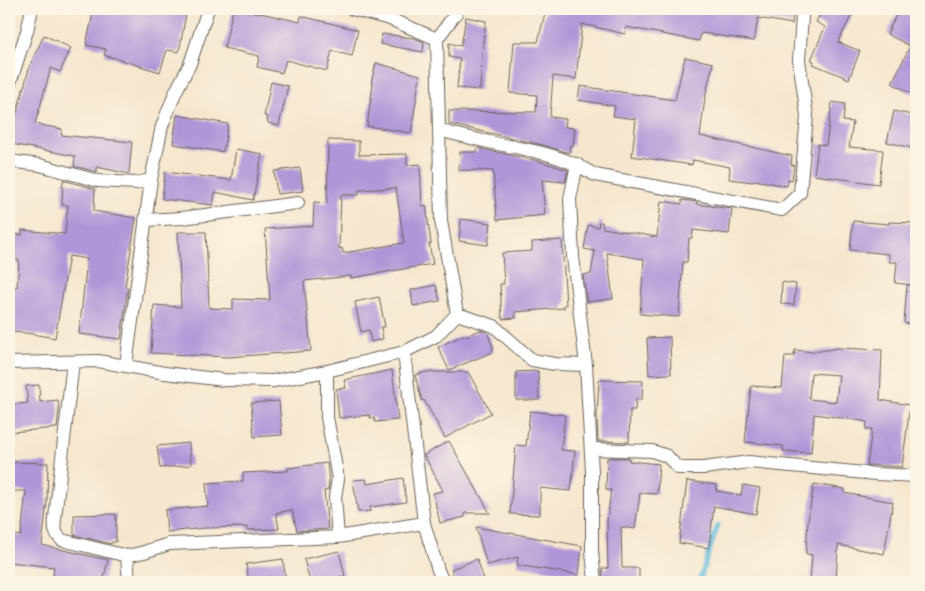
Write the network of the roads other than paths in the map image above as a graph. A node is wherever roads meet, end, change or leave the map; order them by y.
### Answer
1 (32, 9) edge
2 (208, 9) edge
3 (352, 9) edge
4 (459, 9) edge
5 (804, 9) edge
6 (437, 39) junction
7 (9, 86) edge
8 (439, 130) junction
9 (9, 161) edge
10 (577, 164) junction
11 (151, 180) junction
12 (298, 203) dead end
13 (145, 220) junction
14 (456, 314) junction
15 (404, 352) junction
16 (74, 362) junction
17 (9, 363) edge
18 (126, 365) junction
19 (586, 366) junction
20 (326, 371) junction
21 (591, 449) junction
22 (916, 476) edge
23 (424, 523) junction
24 (338, 537) junction
25 (126, 556) junction
26 (129, 582) edge
27 (443, 582) edge
28 (595, 582) edge

1 - 7 street
2 - 11 street
3 - 6 street
4 - 6 street
5 - 10 street
6 - 8 street
8 - 10 street
8 - 14 street
9 - 11 street
10 - 19 street
11 - 13 street
12 - 13 street
13 - 18 street
14 - 15 street
14 - 19 street
15 - 20 street
15 - 23 street
16 - 17 street
16 - 18 street
16 - 25 street
18 - 20 street
19 - 21 street
20 - 24 street
21 - 22 street
21 - 28 street
23 - 24 street
23 - 27 street
24 - 25 street
25 - 26 street

